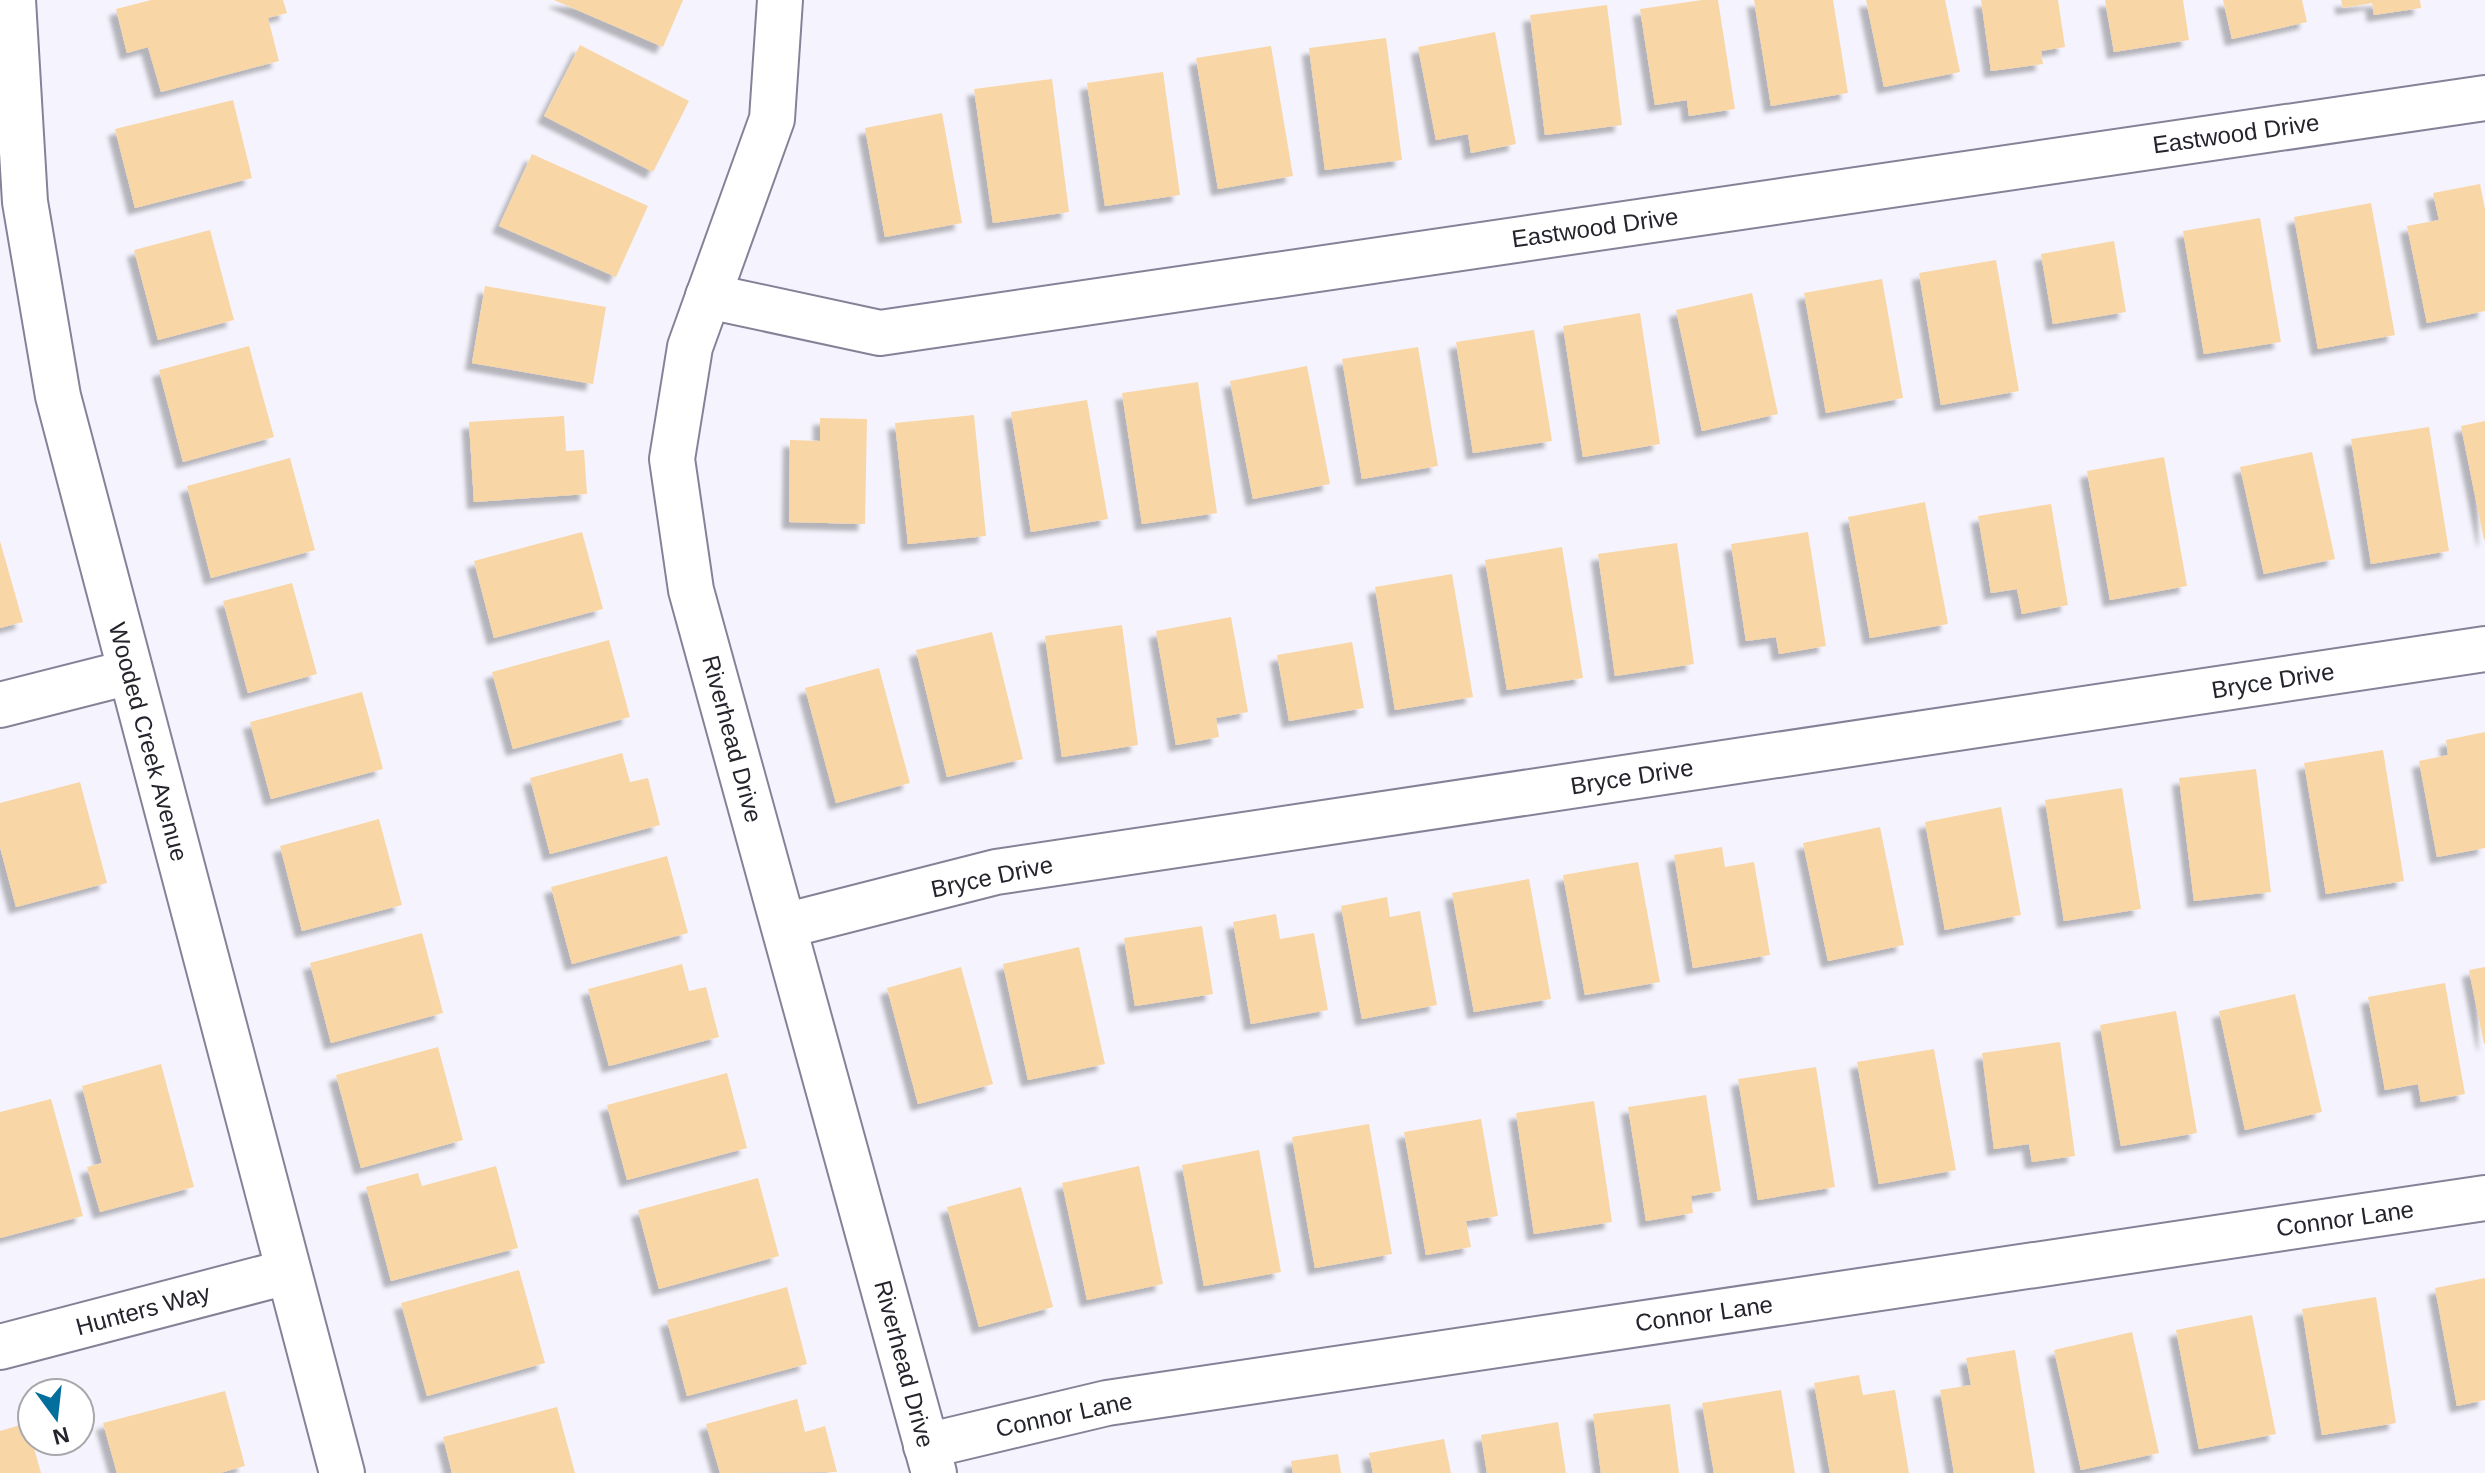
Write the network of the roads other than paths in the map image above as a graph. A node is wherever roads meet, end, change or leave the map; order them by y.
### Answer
1 (13, 0) edge
2 (780, 0) edge
3 (2485, 98) edge
4 (708, 296) junction
5 (2485, 649) edge
6 (130, 672) junction
7 (0, 705) edge
8 (784, 926) junction
9 (2485, 1198) edge
10 (287, 1272) junction
11 (0, 1347) edge
12 (930, 1459) edge
13 (342, 1473) edge

1 - 6 street, Wooded Creek Avenue
2 - 4 street, Riverhead Drive
3 - 4 street, Eastwood Drive
4 - 8 street, Riverhead Drive
5 - 8 street, Bryce Drive
6 - 7 street
6 - 10 street, Wooded Creek Avenue
8 - 12 street, Riverhead Drive
9 - 12 street, Connor Lane
10 - 11 street, Hunters Way
10 - 13 street, Wooded Creek Avenue

